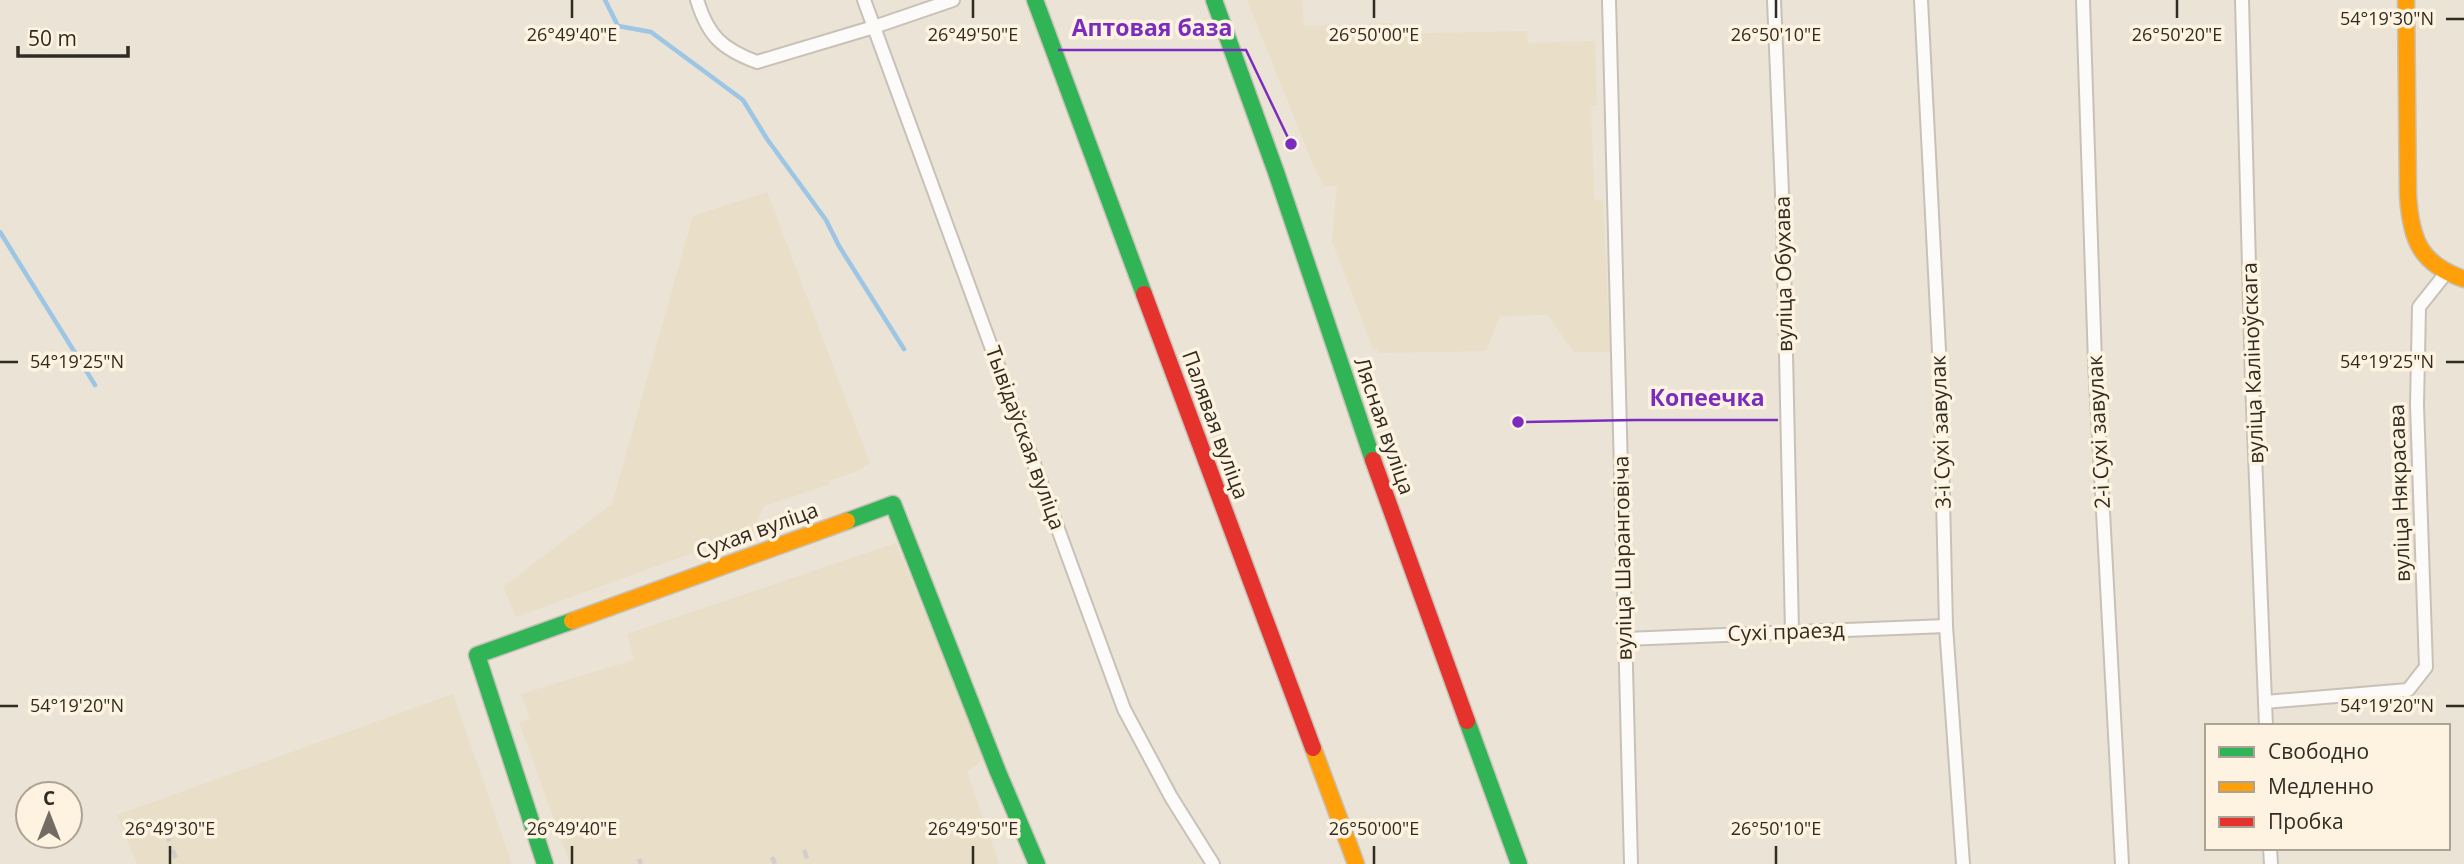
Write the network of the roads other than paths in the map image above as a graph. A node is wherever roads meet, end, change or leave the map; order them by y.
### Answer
1 (697, 0) edge
2 (864, 0) edge
3 (953, 0) edge
4 (1035, 0) edge
5 (1214, 0) edge
6 (1609, 0) edge
7 (1774, 0) edge
8 (1921, 0) edge
9 (2083, 0) edge
10 (2242, 0) edge
11 (2406, 0) edge
12 (874, 27) junction
13 (2446, 273) junction
14 (2464, 279) edge
15 (1946, 626) junction
16 (1792, 632) junction
17 (1625, 639) junction
18 (2265, 702) junction
19 (2266, 724) edge
20 (545, 864) edge
21 (1037, 864) edge
22 (1213, 864) edge
23 (1356, 864) edge
24 (1519, 864) edge
25 (1631, 864) edge
26 (1963, 864) edge
27 (2122, 864) edge

1 - 12 street
2 - 12 street, Тывідаўская вуліца
3 - 12 street
4 - 23 street, Палявая вуліца
5 - 24 street, Лясная вуліца
6 - 17 street, вуліца Шаранговіча
7 - 16 street, вуліца Обухава
8 - 15 street, 3-і Сухі завулак
9 - 27 street, 2-і Сухі завулак
10 - 18 street, вуліца Каліноўскага
11 - 13 street
12 - 22 street, Тывідаўская вуліца
13 - 14 street
13 - 18 street, вуліца Някрасава
15 - 16 street, Сухі праезд
15 - 26 street, 3-і Сухі завулак
16 - 17 street, Сухі праезд
17 - 25 street, вуліца Шаранговіча
18 - 19 street, вуліца Каліноўскага
20 - 21 street, Сухая вуліца

